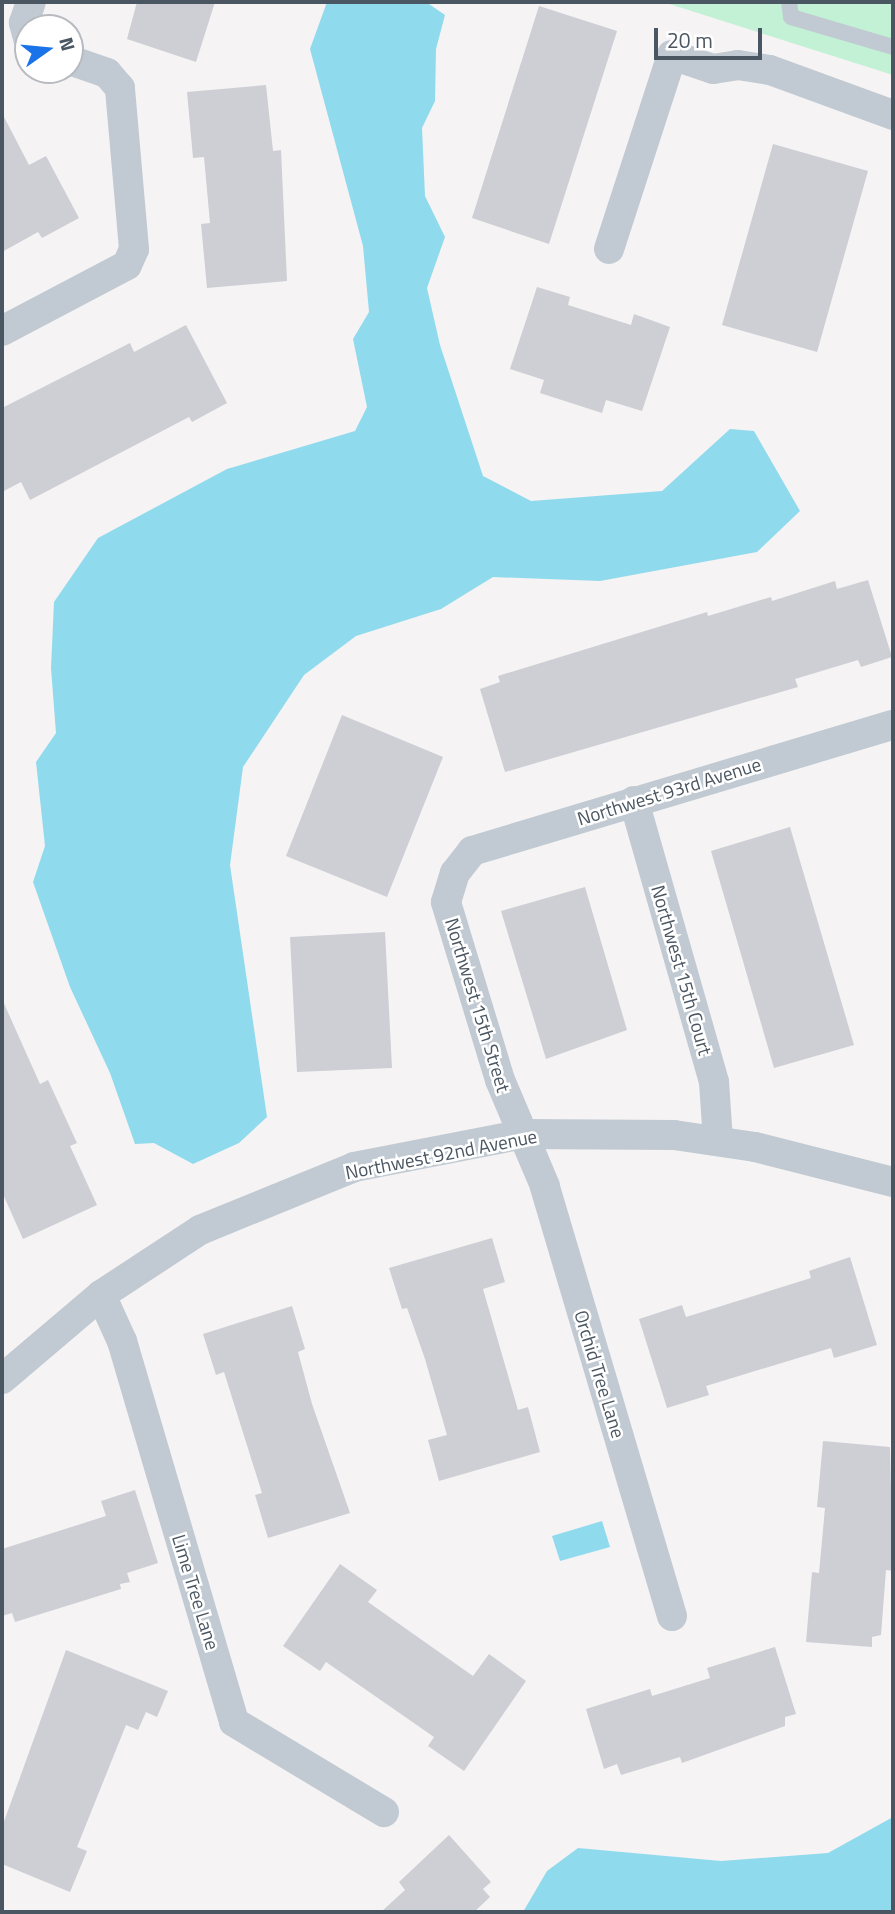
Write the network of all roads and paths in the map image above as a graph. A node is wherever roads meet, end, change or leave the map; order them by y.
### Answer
1 (790, 9) edge
2 (893, 47) edge
3 (84, 65) edge
4 (893, 114) edge
5 (609, 249) dead end
6 (2, 331) edge
7 (893, 725) edge
8 (634, 802) junction
9 (455, 873) joint
10 (523, 1134) junction
11 (718, 1140) junction
12 (893, 1182) edge
13 (101, 1296) junction
14 (4, 1372) edge
15 (672, 1616) dead end
16 (384, 1812) dead end

1 - 2 lane
3 - 6 street
4 - 5 street
7 - 8 street, Northwest 93rd Avenue
8 - 9 street, Northwest 93rd Avenue
8 - 11 street, Northwest 15th Court
9 - 10 street, Northwest 15th Street
10 - 11 street, Northwest 92nd Avenue
10 - 13 street, Northwest 92nd Avenue
10 - 15 street, Orchid Tree Lane
11 - 12 street, Northwest 92nd Avenue
13 - 14 street, Northwest 92nd Avenue
13 - 16 street, Lime Tree Lane

